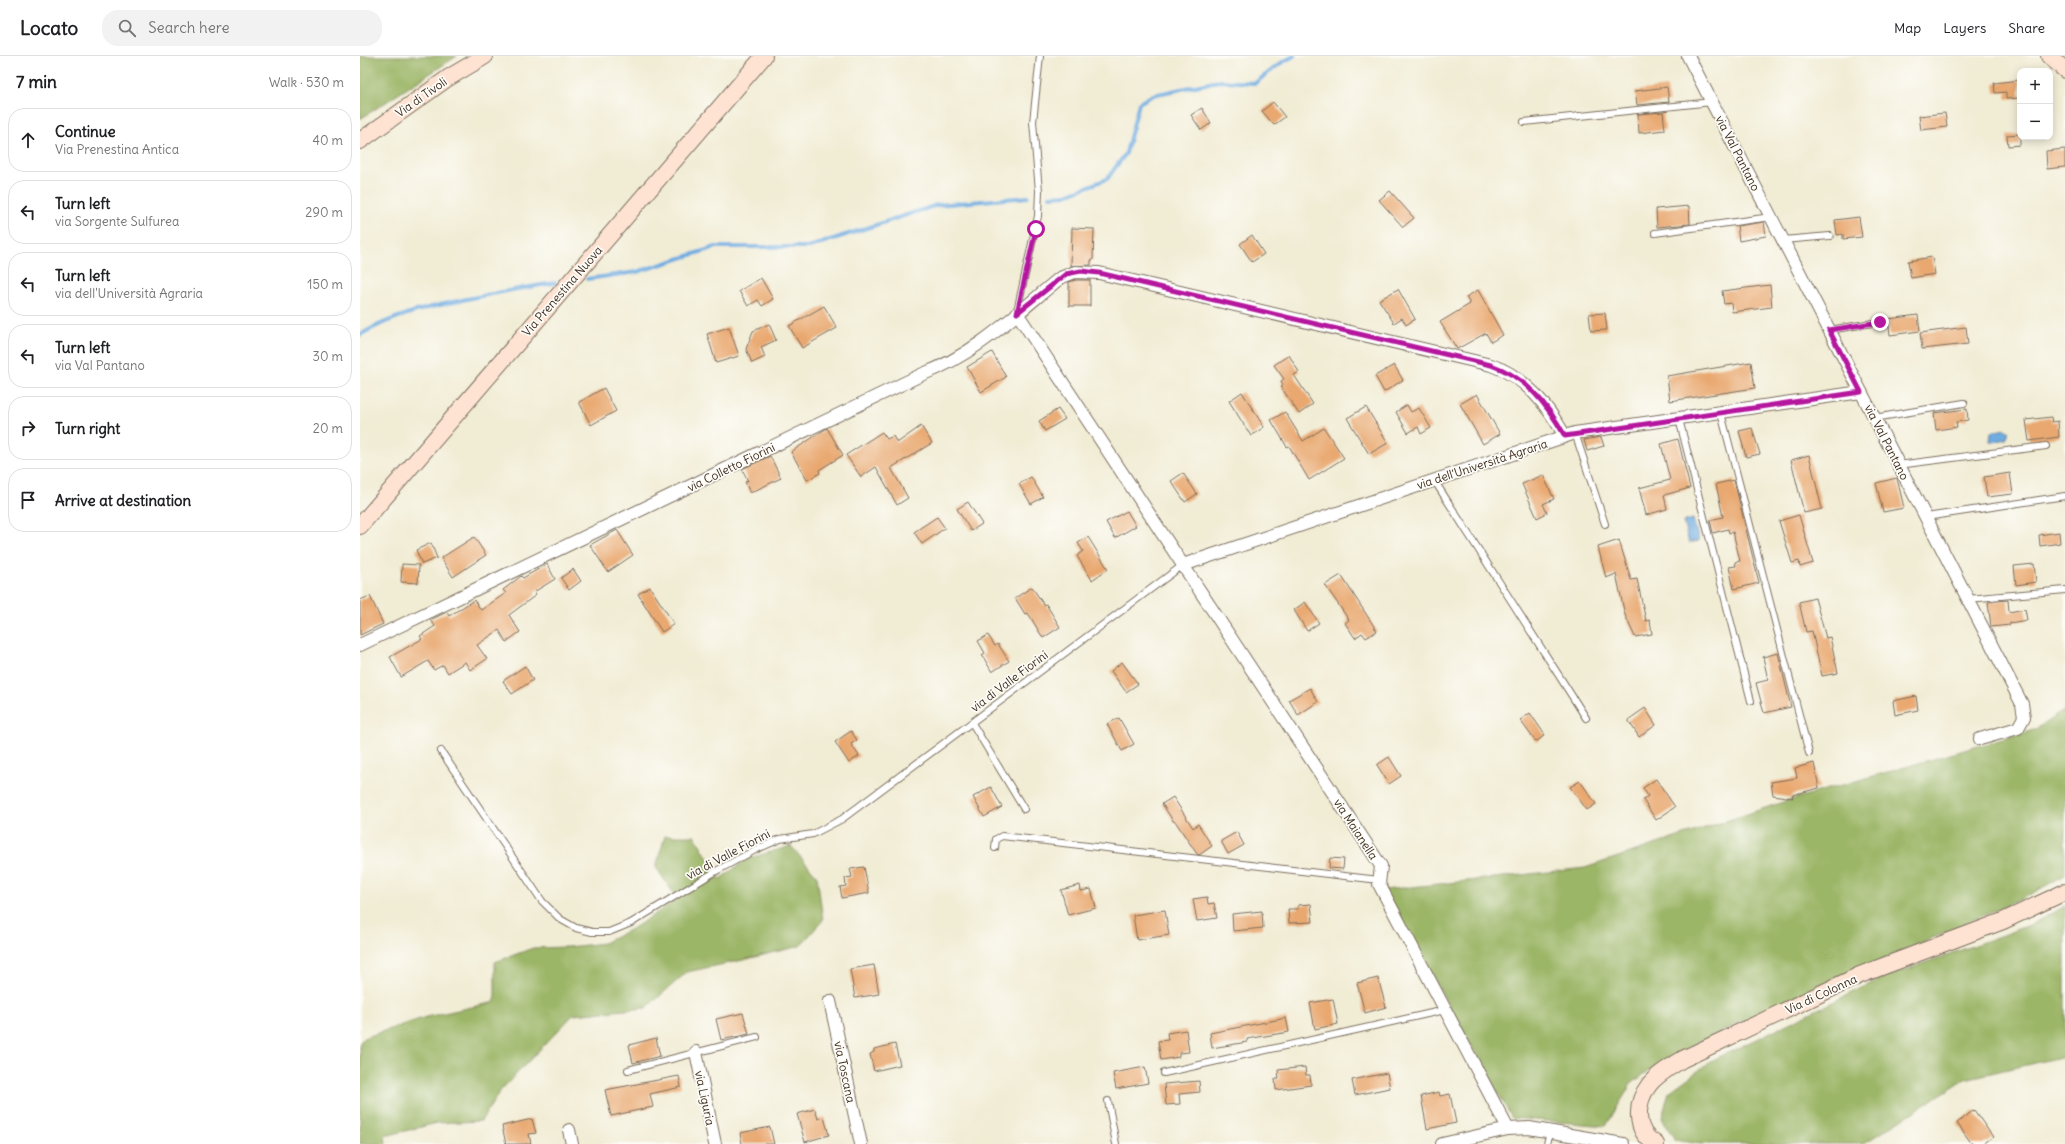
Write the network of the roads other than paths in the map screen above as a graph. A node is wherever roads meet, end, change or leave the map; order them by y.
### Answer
1 (485, 56) edge
2 (764, 56) edge
3 (1040, 56) edge
4 (1688, 56) edge
5 (2048, 56) edge
6 (2065, 70) edge
7 (1712, 102) junction
8 (1524, 122) dead end
9 (360, 141) edge
10 (1771, 217) junction
11 (1655, 233) dead end
12 (1830, 236) dead end
13 (1783, 240) junction
14 (1017, 313) junction
15 (1880, 322) dead end
16 (1829, 330) junction
17 (1861, 392) junction
18 (1964, 403) dead end
19 (1721, 413) junction
20 (1874, 418) junction
21 (1679, 419) junction
22 (1570, 435) junction
23 (2046, 446) dead end
24 (1898, 465) junction
25 (1434, 480) junction
26 (2065, 496) edge
27 (1926, 517) junction
28 (1606, 524) dead end
29 (360, 526) edge
30 (1183, 565) junction
31 (2065, 590) edge
32 (1968, 599) junction
33 (360, 645) edge
34 (1751, 701) dead end
35 (1586, 718) dead end
36 (972, 723) junction
37 (1980, 739) dead end
38 (441, 751) dead end
39 (1809, 753) dead end
40 (1024, 809) dead end
41 (995, 848) dead end
42 (1378, 880) junction
43 (2065, 892) edge
44 (830, 1001) dead end
45 (1445, 1010) junction
46 (757, 1037) dead end
47 (696, 1052) junction
48 (628, 1070) dead end
49 (1164, 1073) dead end
50 (1108, 1101) dead end
51 (1508, 1129) junction
52 (570, 1130) dead end
53 (1550, 1131) junction
54 (1478, 1140) edge
55 (572, 1144) edge
56 (715, 1144) edge
57 (861, 1144) edge
58 (1116, 1144) edge
59 (1442, 1144) edge
60 (1547, 1144) edge
61 (1623, 1144) edge
62 (1656, 1144) edge

1 - 9 main road, Via di Tivoli
2 - 29 main road, Via Prenestina Nuova
3 - 14 lane
4 - 7 street, via Val Pantano
5 - 6 main road
7 - 8 lane
7 - 10 street, via Val Pantano
10 - 11 lane
10 - 13 street, via Val Pantano
12 - 13 lane
13 - 16 street, via Val Pantano
14 - 22 street, via Colletto Fiorini
14 - 30 street, via Maianella
14 - 33 street, via Colletto Fiorini
15 - 16 lane
16 - 17 street, via Val Pantano
17 - 19 street, via dell'Università Agraria
17 - 20 street, via Val Pantano
18 - 20 lane
19 - 21 street, via dell'Università Agraria
19 - 39 lane
20 - 24 street, via Val Pantano
21 - 22 street, via dell'Università Agraria
21 - 34 lane
22 - 25 street, via dell'Università Agraria
22 - 28 lane
23 - 24 lane
24 - 27 street, via Val Pantano
25 - 30 street, via dell'Università Agraria
25 - 35 lane
26 - 27 lane
27 - 32 street, via Val Pantano
30 - 36 lane, via di Valle Fiorini
30 - 42 street, via Maianella
31 - 32 lane
32 - 37 street, via Val Pantano
36 - 38 lane, via di Valle Fiorini
36 - 40 lane
41 - 42 lane
42 - 45 street, via Maianella
43 - 62 main road, Via di Colonna
44 - 57 street, via Toscana
45 - 49 lane
45 - 51 street, via Maianella
46 - 47 lane
47 - 48 lane
47 - 56 street, via Liguria
50 - 58 lane
51 - 53 street
51 - 54 street
52 - 55 street
53 - 60 lane
53 - 61 street
54 - 59 street

